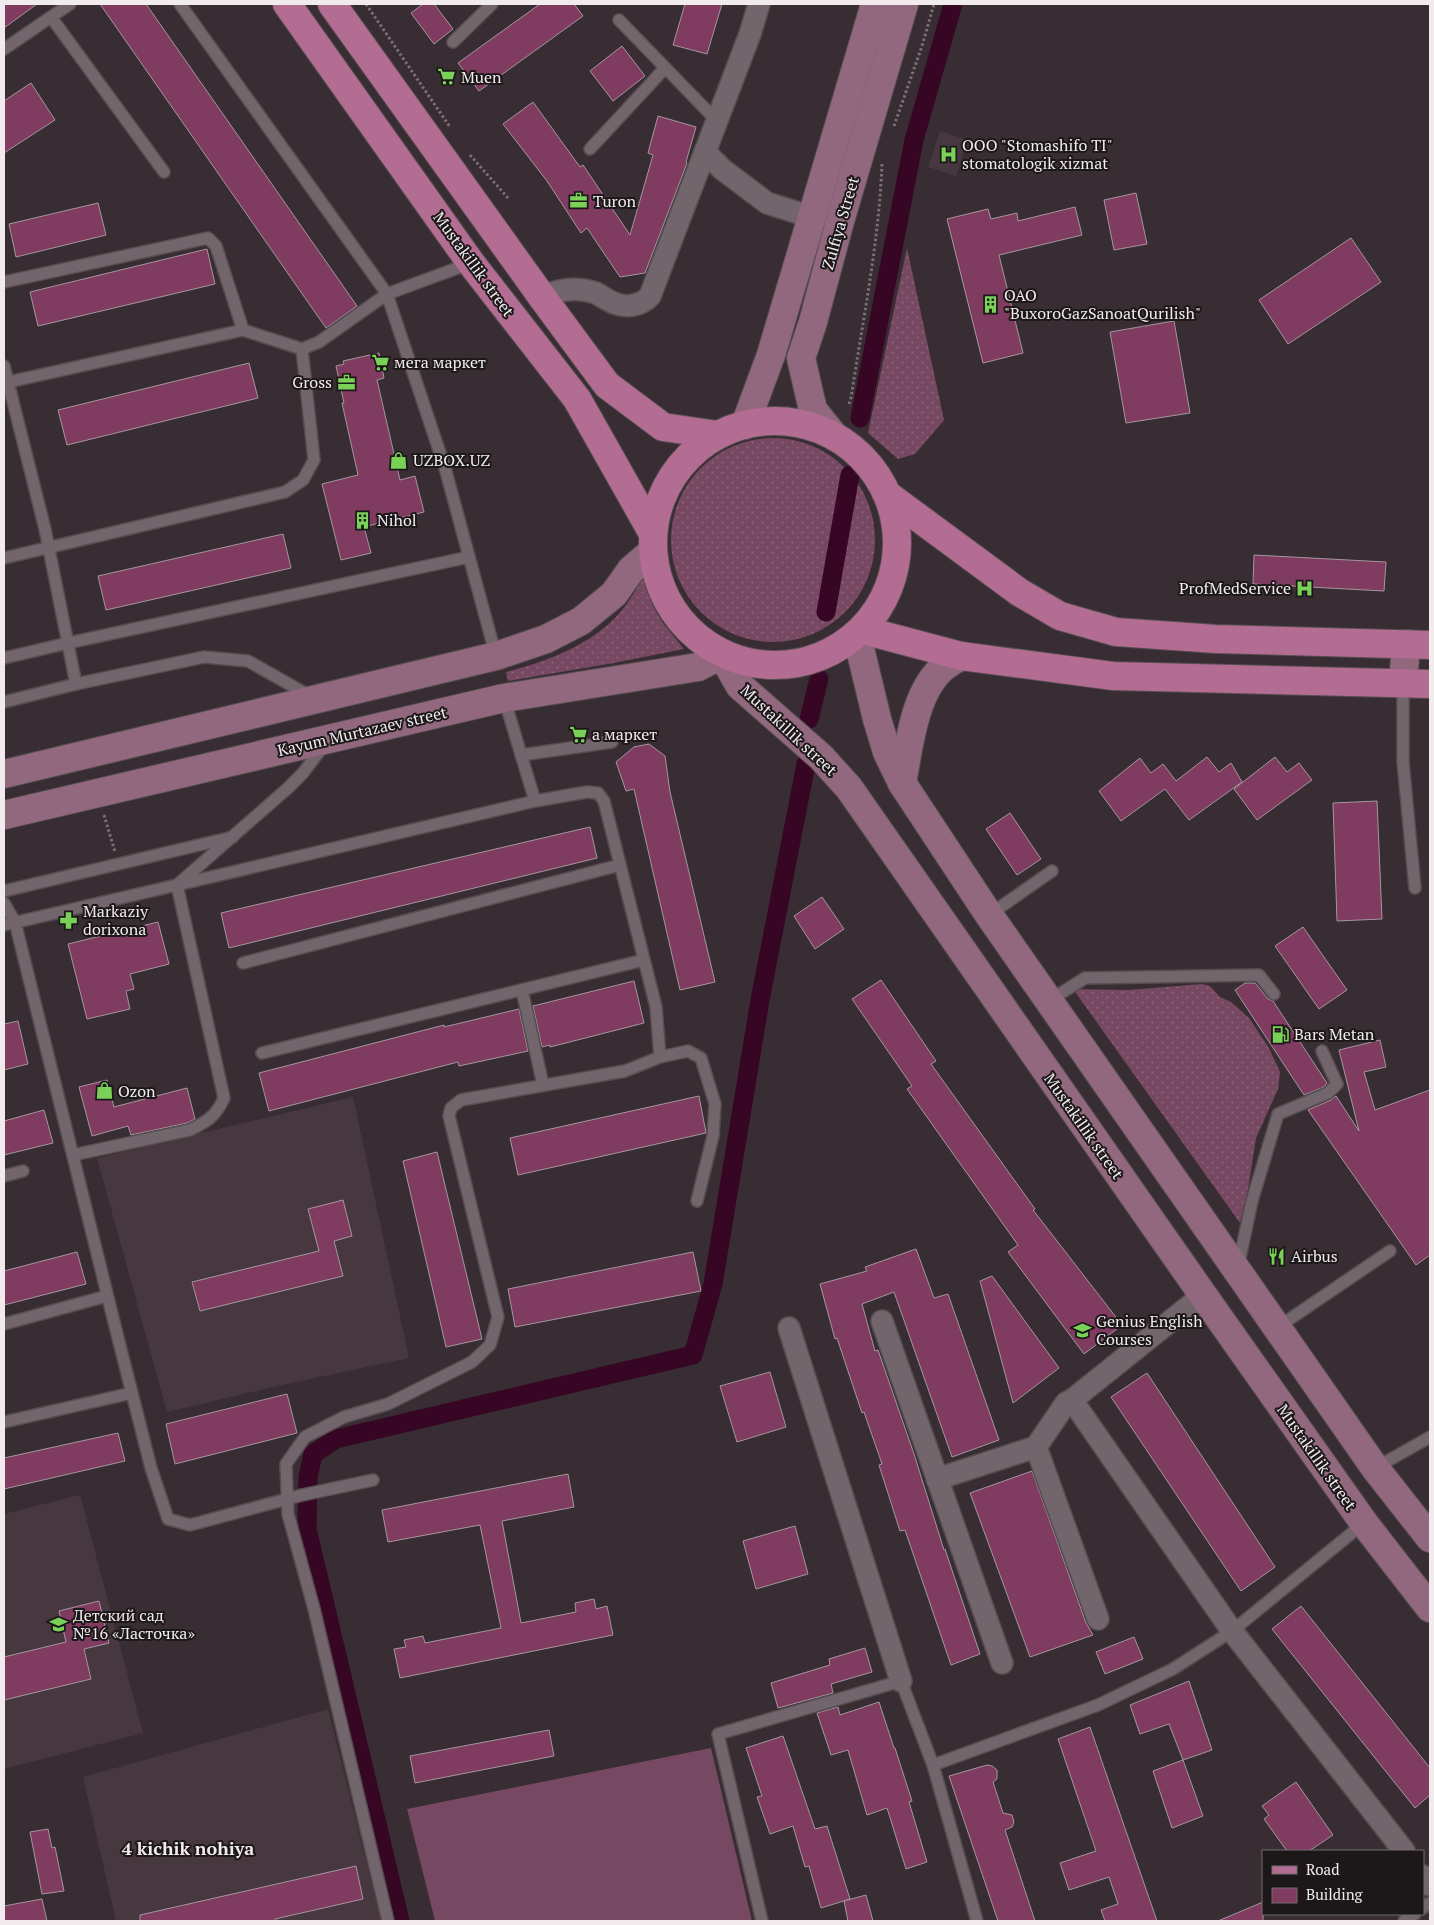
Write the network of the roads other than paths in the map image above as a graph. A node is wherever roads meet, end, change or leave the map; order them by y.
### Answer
1 (70, 4) edge
2 (180, 4) edge
3 (287, 4) edge
4 (332, 4) edge
5 (492, 4) edge
6 (759, 4) edge
7 (875, 4) edge
8 (904, 4) edge
9 (51, 17) junction
10 (619, 20) dead end
11 (453, 42) dead end
12 (4, 48) edge
13 (665, 68) junction
14 (717, 121) junction
15 (590, 149) dead end
16 (705, 152) junction
17 (164, 172) dead end
18 (811, 217) junction
19 (471, 263) junction
20 (4, 282) edge
21 (387, 294) junction
22 (542, 297) junction
23 (243, 330) junction
24 (302, 349) junction
25 (4, 366) edge
26 (6, 383) edge
27 (745, 425) junction
28 (718, 436) junction
29 (834, 436) junction
30 (889, 496) junction
31 (651, 541) junction
32 (48, 548) junction
33 (470, 557) junction
34 (4, 558) edge
35 (860, 633) junction
36 (68, 643) junction
37 (1418, 645) edge
38 (496, 656) junction
39 (722, 656) junction
40 (961, 656) junction
41 (4, 658) edge
42 (1403, 683) junction
43 (76, 684) junction
44 (1430, 684) edge
45 (504, 698) junction
46 (316, 700) junction
47 (4, 702) edge
48 (329, 739) junction
49 (612, 742) dead end
50 (521, 755) junction
51 (4, 774) edge
52 (902, 783) junction
53 (535, 801) junction
54 (4, 815) edge
55 (234, 836) junction
56 (620, 865) junction
57 (1052, 871) dead end
58 (178, 885) junction
59 (1415, 888) dead end
60 (4, 891) edge
61 (4, 903) edge
62 (990, 915) junction
63 (10, 923) edge
64 (644, 960) junction
65 (242, 963) dead end
66 (522, 990) junction
67 (1274, 994) dead end
68 (1050, 1000) junction
69 (1322, 1051) dead end
70 (262, 1053) dead end
71 (660, 1057) junction
72 (543, 1085) junction
73 (73, 1155) junction
74 (23, 1171) dead end
75 (4, 1176) edge
76 (697, 1201) dead end
77 (1390, 1250) dead end
78 (1245, 1281) junction
79 (108, 1296) junction
80 (1209, 1304) junction
81 (882, 1321) dead end
82 (4, 1324) edge
83 (1278, 1327) junction
84 (789, 1328) dead end
85 (132, 1393) junction
86 (1072, 1400) junction
87 (4, 1422) edge
88 (1430, 1436) edge
89 (1036, 1446) junction
90 (1375, 1468) junction
91 (937, 1479) junction
92 (373, 1480) dead end
93 (286, 1499) junction
94 (1364, 1523) junction
95 (1430, 1538) edge
96 (1430, 1608) edge
97 (1098, 1619) dead end
98 (1232, 1631) junction
99 (1002, 1663) dead end
100 (901, 1682) junction
101 (932, 1766) junction
102 (1403, 1850) edge
103 (388, 1921) edge
104 (762, 1921) edge
105 (977, 1921) edge

1 - 9 lane
2 - 21 lane
3 - 19 main road, Mustakillik street
4 - 22 main road
5 - 11 lane
6 - 14 street
7 - 18 main road, Zulfiya Street
8 - 29 main road, Zulfiya Street
9 - 12 lane
9 - 17 lane
10 - 13 lane
13 - 14 lane
13 - 15 lane
14 - 16 street
16 - 18 street
16 - 22 street
18 - 27 main road, Zulfiya Street
19 - 21 lane
19 - 31 main road, Mustakillik street
20 - 23 lane
21 - 24 lane
21 - 33 lane
22 - 28 main road
23 - 24 lane
23 - 26 lane
24 - 32 lane
25 - 26 lane
26 - 32 lane
27 - 28 main road
27 - 29 main road
28 - 31 main road
29 - 30 main road
30 - 35 main road
30 - 37 main road
31 - 38 main road
31 - 39 main road, Mustakillik street
32 - 34 lane
32 - 36 lane
33 - 36 lane
33 - 38 lane
35 - 39 main road, Mustakillik street
35 - 40 main road
35 - 52 main road
36 - 41 lane
36 - 43 lane
37 - 42 main road
38 - 46 main road
39 - 45 main road, Kayum Murtazaev street
39 - 80 main road, Mustakillik street
40 - 42 main road
40 - 52 main road
42 - 44 main road
42 - 59 lane
43 - 46 lane
43 - 47 lane
45 - 48 main road, Kayum Murtazaev street
45 - 50 lane
46 - 51 main road
48 - 54 main road, Kayum Murtazaev street
48 - 55 lane
49 - 50 lane
50 - 53 lane
52 - 62 main road
53 - 56 lane
53 - 58 lane
55 - 58 lane
55 - 60 lane
56 - 64 lane
56 - 65 lane
57 - 62 lane
58 - 63 lane
58 - 73 lane
61 - 63 lane
62 - 68 main road
63 - 73 lane
64 - 66 lane
64 - 71 lane
66 - 70 lane
66 - 72 lane
67 - 68 lane
68 - 78 main road
69 - 78 lane
71 - 72 lane
71 - 76 lane
72 - 93 lane
73 - 79 lane
74 - 75 lane
77 - 83 lane
78 - 80 main road
78 - 83 main road
79 - 82 lane
79 - 85 lane
80 - 86 street
80 - 94 main road, Mustakillik street
81 - 91 street
83 - 90 main road
84 - 100 street
85 - 87 lane
85 - 93 lane
86 - 89 street
86 - 98 street
88 - 90 lane
89 - 91 street
89 - 97 street
90 - 95 main road
91 - 99 street
92 - 93 lane
93 - 103 lane
94 - 96 main road, Mustakillik street
94 - 98 lane
98 - 101 lane
98 - 102 street
100 - 101 lane
100 - 104 lane
101 - 105 lane

